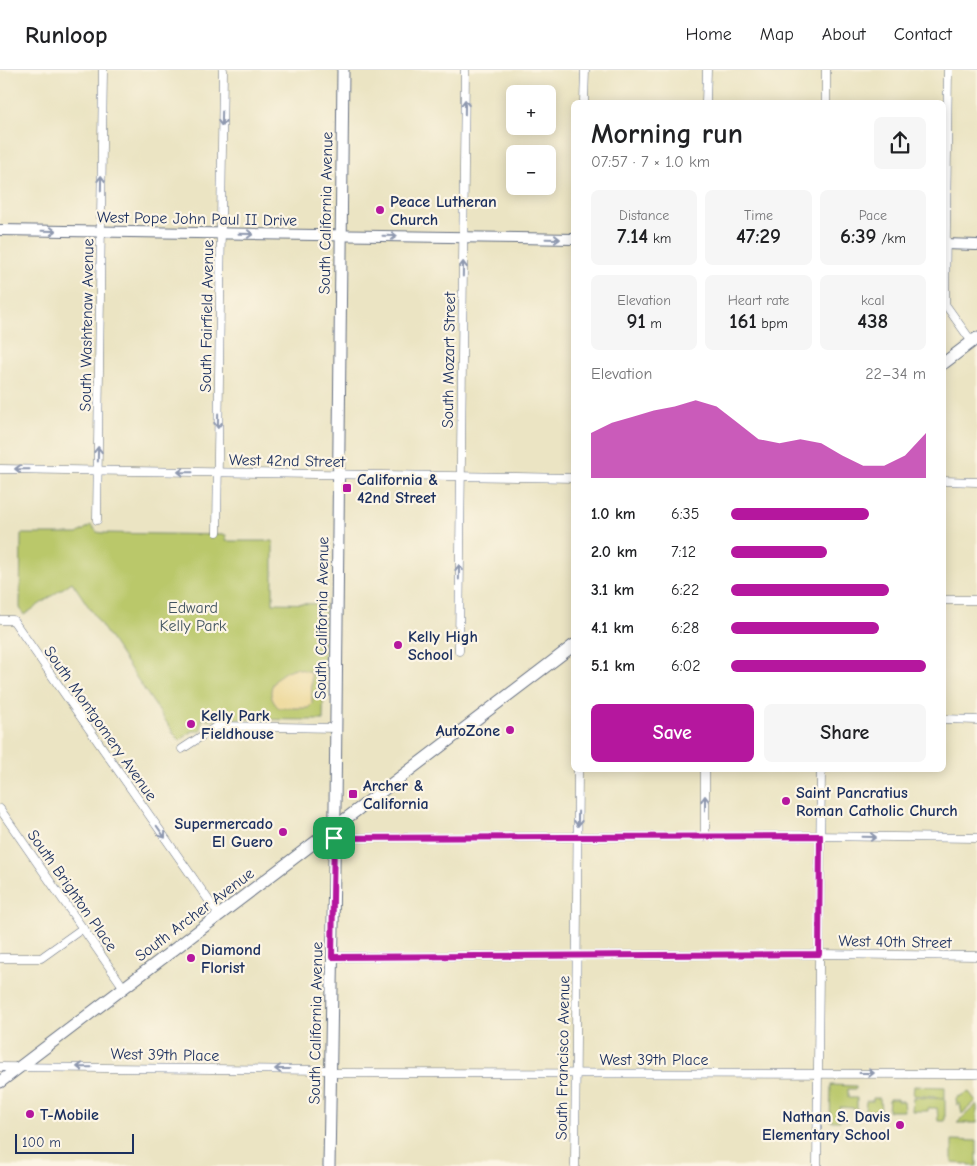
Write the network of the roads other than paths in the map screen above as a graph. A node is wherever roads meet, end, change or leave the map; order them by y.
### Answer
1 (103, 70) edge
2 (223, 70) edge
3 (343, 70) edge
4 (465, 70) edge
5 (585, 70) edge
6 (706, 70) edge
7 (826, 70) edge
8 (948, 70) edge
9 (584, 100) edge
10 (706, 100) edge
11 (826, 100) edge
12 (946, 186) edge
13 (0, 230) edge
14 (101, 232) junction
15 (221, 234) junction
16 (342, 236) junction
17 (463, 237) junction
18 (571, 239) edge
19 (946, 244) edge
20 (977, 245) edge
21 (946, 305) edge
22 (974, 340) edge
23 (946, 361) edge
24 (0, 469) edge
25 (98, 471) junction
26 (218, 472) junction
27 (339, 474) junction
28 (461, 476) junction
29 (571, 478) edge
30 (946, 481) edge
31 (977, 482) edge
32 (97, 520) dead end
33 (217, 532) dead end
34 (946, 600) edge
35 (977, 600) edge
36 (0, 620) edge
37 (571, 647) edge
38 (459, 651) dead end
39 (946, 719) edge
40 (977, 720) edge
41 (336, 728) junction
42 (182, 749) dead end
43 (578, 772) edge
44 (705, 772) edge
45 (821, 772) edge
46 (0, 809) edge
47 (334, 833) junction
48 (820, 836) junction
49 (578, 837) junction
50 (705, 837) junction
51 (977, 838) edge
52 (219, 915) junction
53 (83, 928) junction
54 (819, 954) junction
55 (577, 956) junction
56 (977, 956) edge
57 (332, 957) junction
58 (0, 958) edge
59 (124, 988) junction
60 (0, 1067) edge
61 (19, 1067) junction
62 (330, 1071) junction
63 (576, 1073) junction
64 (818, 1073) junction
65 (977, 1074) edge
66 (0, 1082) edge
67 (329, 1166) edge
68 (575, 1166) edge
69 (817, 1166) edge

14 -> 1 street, South Washtenaw Avenue
2 -> 15 street, South Fairfield Avenue
3 - 16 main road, South California Avenue
17 -> 4 street, South Mozart Street
5 - 9 street
6 - 10 street
7 - 11 street
8 - 12 street
13 -> 14 street, West Pope John Paul II Drive
14 - 15 street, West Pope John Paul II Drive
25 -> 14 street, South Washtenaw Avenue
15 -> 16 street, West Pope John Paul II Drive
15 -> 26 street, South Fairfield Avenue
16 -> 17 street, West Pope John Paul II Drive
16 - 27 main road, South California Avenue
17 -> 18 street, West Pope John Paul II Drive
28 -> 17 street, South Mozart Street
19 - 20 street
21 - 22 street
22 - 23 main road
25 -> 24 street, West 42nd Street
26 -> 25 street, West 42nd Street
25 - 32 street, South Washtenaw Avenue
26 - 27 street, West 42nd Street
26 - 33 street, South Fairfield Avenue
27 - 28 street, West 42nd Street
27 - 41 main road, South California Avenue
28 - 29 street, West 42nd Street
38 -> 28 street, South Mozart Street
30 - 31 street
34 - 35 street
36 -> 52 street, South Montgomery Avenue
37 - 47 main road, South Archer Avenue
39 - 40 street
41 - 42 street
41 - 47 main road, South California Avenue
43 -> 49 street, South Francisco Avenue
50 -> 44 street
45 - 48 street
46 - 53 street, South Brighton Place
47 - 49 street
47 - 52 main road, South Archer Avenue
47 - 57 main road, South California Avenue
48 - 50 street
48 -> 51 street
48 - 54 street
49 - 50 street
49 - 55 street, South Francisco Avenue
52 - 59 main road, South Archer Avenue
53 - 58 street
53 - 59 street, South Brighton Place
54 - 55 street, West 40th Street
54 - 56 street, West 40th Street
54 - 64 street
55 - 57 street, West 40th Street
55 - 63 street, South Francisco Avenue
57 - 62 main road, South California Avenue
59 - 61 main road, South Archer Avenue
60 - 61 street, West 39th Place
62 -> 61 street, West 39th Place
61 - 66 main road, South Archer Avenue
62 - 63 street, West 39th Place
62 - 67 main road, South California Avenue
63 - 64 street, West 39th Place
63 - 68 street, South Francisco Avenue
64 -> 65 street, West 39th Place
64 - 69 street

